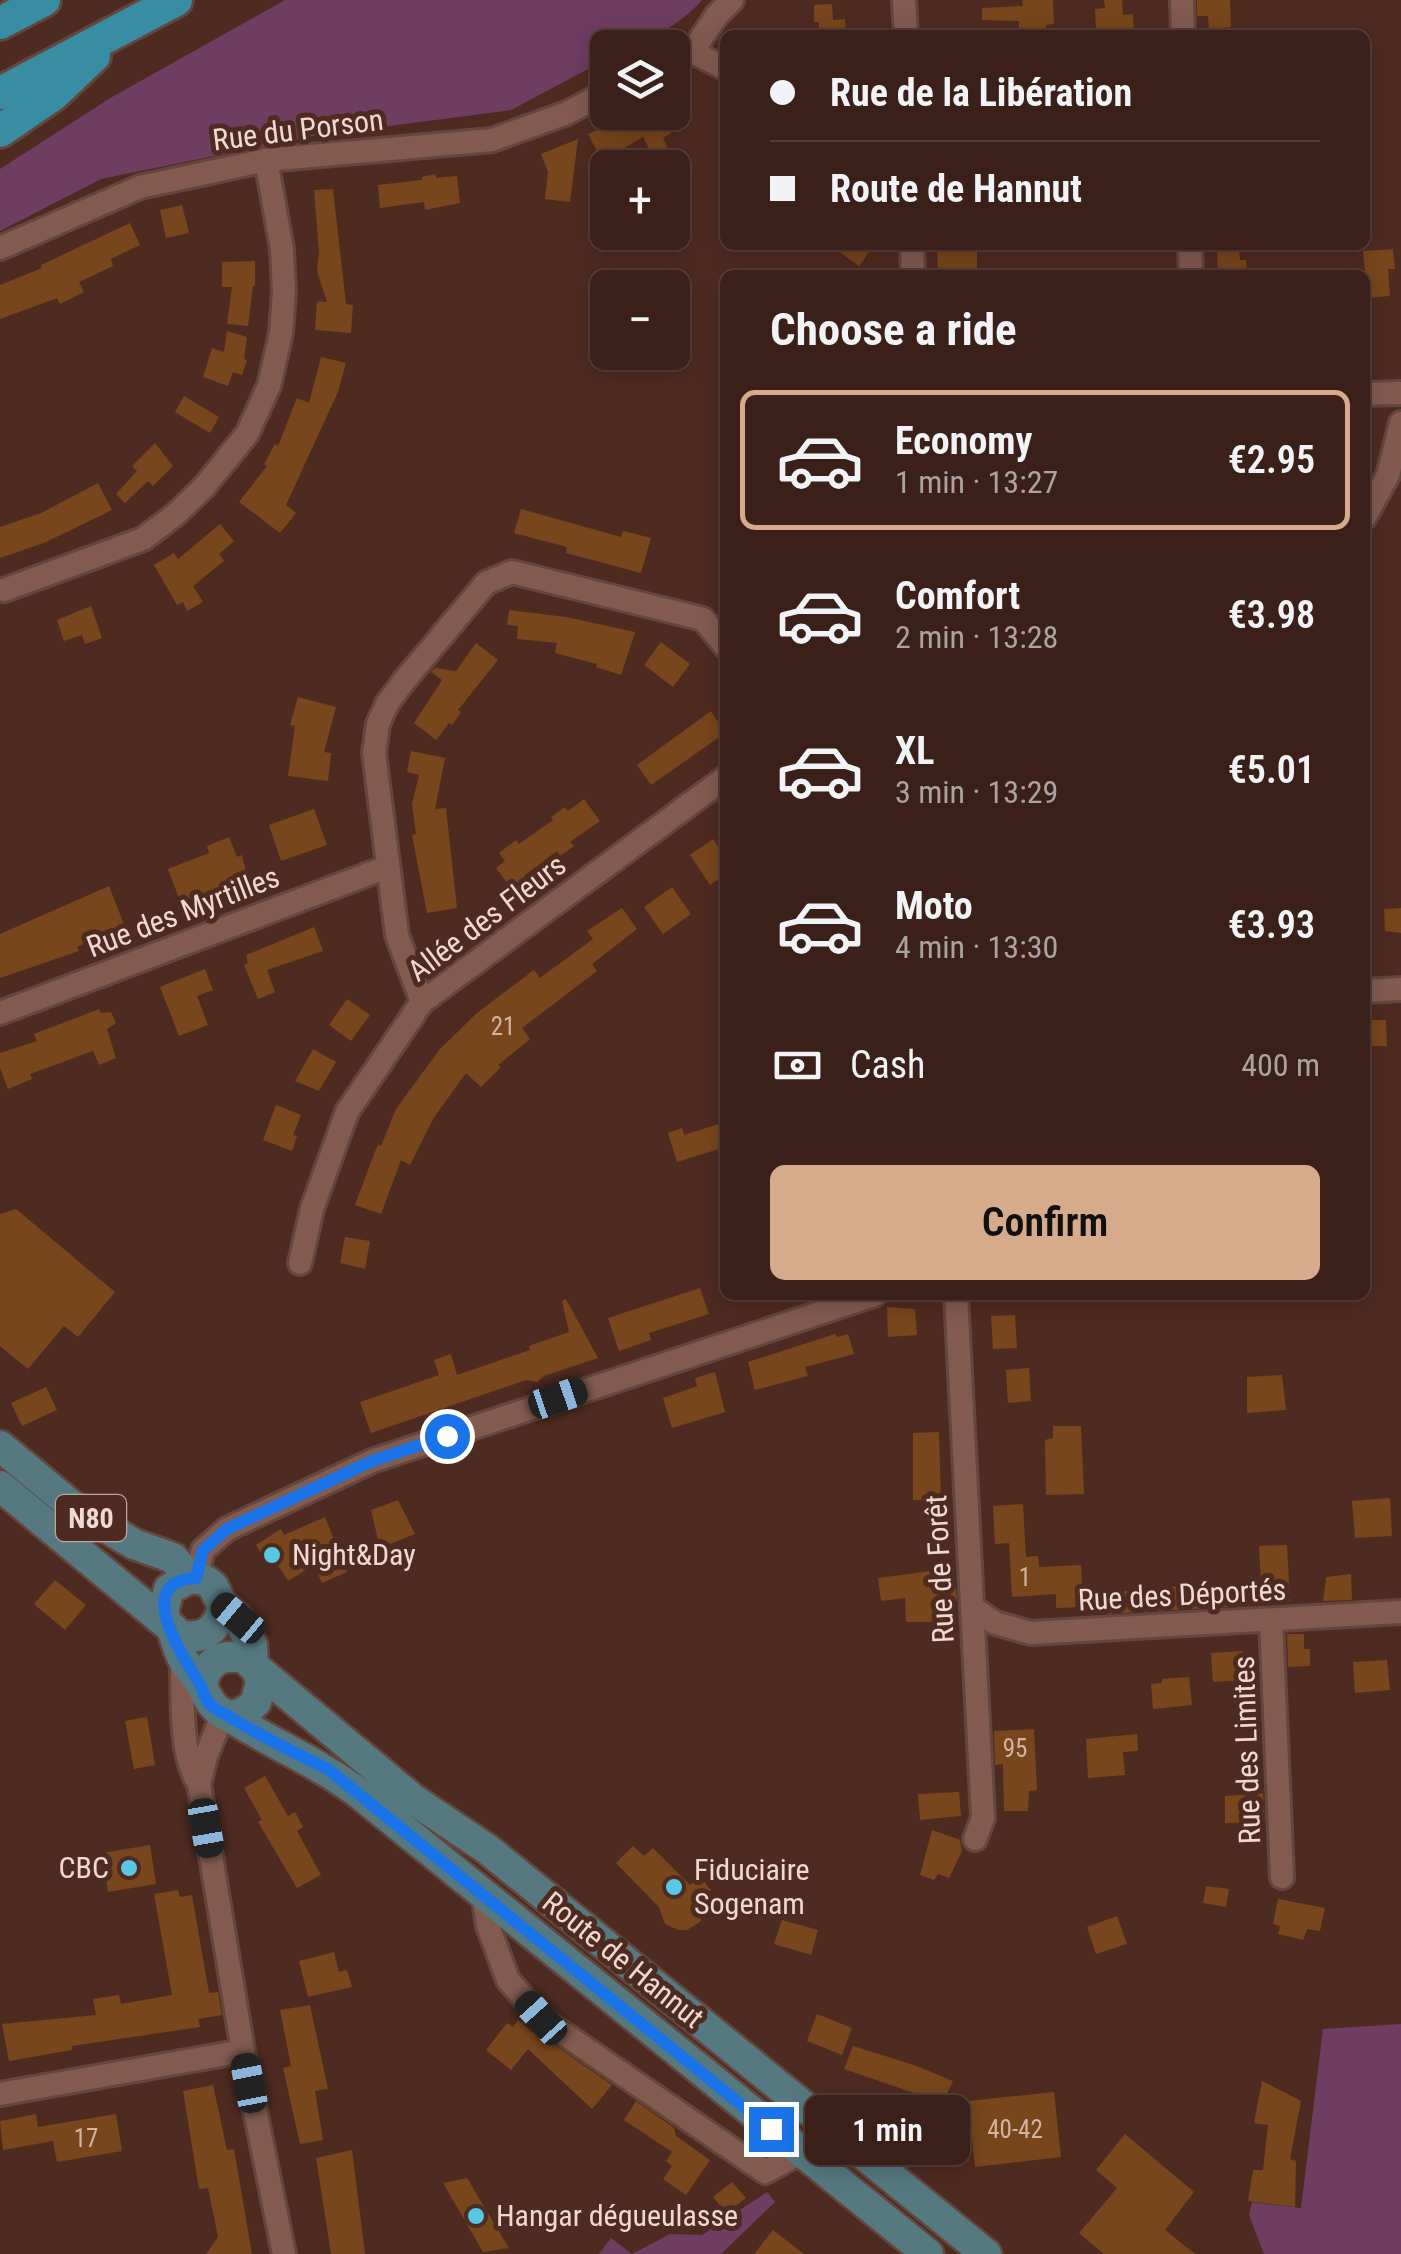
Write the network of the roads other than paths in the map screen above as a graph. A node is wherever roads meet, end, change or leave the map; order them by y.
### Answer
1 (44, 0) edge
2 (176, 0) edge
3 (732, 0) edge
4 (904, 0) edge
5 (1182, 0) edge
6 (0, 23) edge
7 (122, 28) junction
8 (906, 30) edge
9 (1183, 30) edge
10 (690, 46) edge
11 (690, 57) edge
12 (720, 66) edge
13 (0, 93) edge
14 (590, 101) edge
15 (0, 131) edge
16 (266, 160) junction
17 (0, 248) edge
18 (1401, 393) edge
19 (1370, 394) edge
20 (1401, 423) edge
21 (1370, 508) edge
22 (4, 590) dead end
23 (720, 640) edge
24 (720, 782) edge
25 (387, 867) junction
26 (1401, 990) edge
27 (1370, 991) edge
28 (422, 1002) junction
29 (0, 1013) edge
30 (300, 1264) dead end
31 (859, 1300) edge
32 (956, 1300) edge
33 (0, 1446) edge
34 (0, 1486) edge
35 (193, 1578) junction
36 (222, 1604) junction
37 (972, 1607) junction
38 (1401, 1612) edge
39 (1271, 1620) junction
40 (169, 1626) junction
41 (255, 1668) junction
42 (196, 1697) junction
43 (225, 1714) junction
44 (199, 1784) junction
45 (975, 1839) dead end
46 (1282, 1877) dead end
47 (483, 1895) junction
48 (243, 2051) junction
49 (0, 2094) edge
50 (800, 2153) junction
51 (284, 2254) edge
52 (928, 2254) edge
53 (986, 2254) edge

1 - 6 highway
2 - 7 highway
3 - 10 street
4 - 8 street
5 - 9 street
7 - 13 highway
7 - 15 highway
11 - 12 street
14 - 16 street, Rue du Porson
16 - 17 street, Rue du Porson
16 - 22 street
18 - 19 street
20 - 21 street
23 - 25 street
24 - 28 street, Allée des Fleurs
25 - 28 street
25 - 29 street, Rue des Myrtilles
26 - 27 street
28 - 30 street, Allée des Fleurs
31 - 35 street
32 - 37 street, Rue de Forêt
33 - 35 main road, N80
34 - 40 main road, N80
35 - 36 main road, N80
35 - 40 main road
36 - 40 main road
36 - 41 main road, N80
37 - 39 street, Rue des Déportés
37 - 45 street, Rue de Forêt
38 - 39 street, Rue des Déportés
39 - 46 street, Rue des Limites
40 - 42 main road, Route de Hannut
41 - 42 main road
41 - 43 main road
41 - 53 main road, Route de Hannut
42 - 43 main road, Route de Hannut
42 - 44 street
43 - 44 street
43 - 47 main road, Route de Hannut
44 - 48 street
47 - 50 main road, Route de Hannut
47 - 50 street
48 - 49 street
48 - 51 street
50 - 52 main road, Route de Hannut

